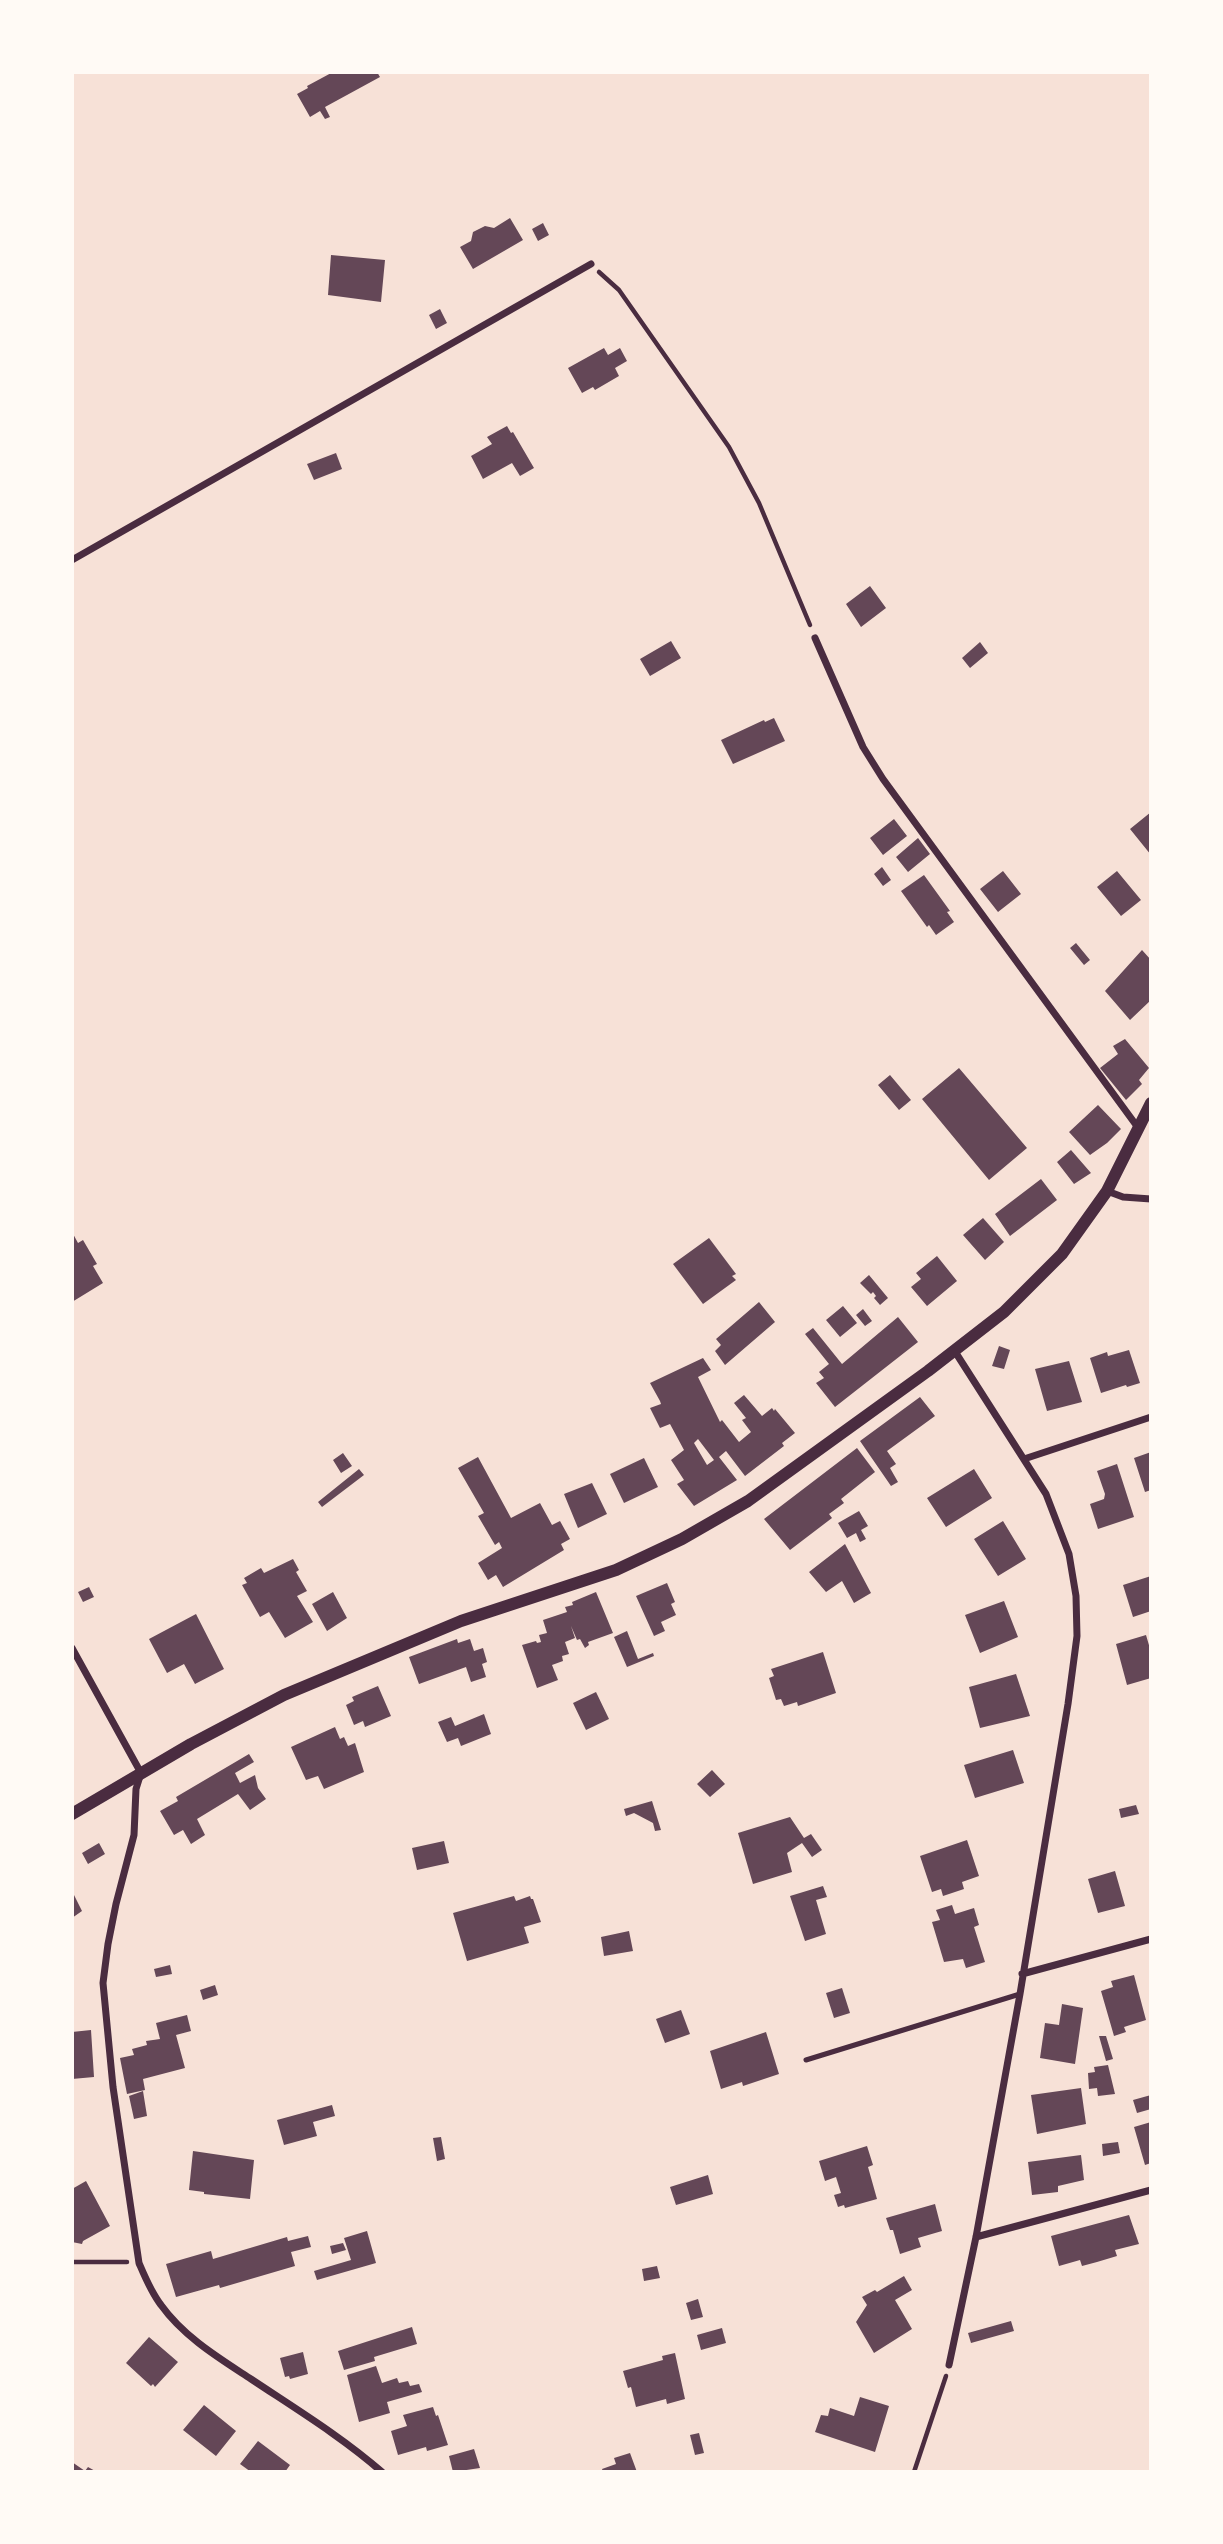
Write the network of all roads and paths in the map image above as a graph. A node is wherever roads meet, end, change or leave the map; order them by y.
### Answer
1 (591, 264) joint
2 (72, 560) edge
3 (816, 638) joint
4 (1151, 1104) edge
5 (1139, 1129) junction
6 (1107, 1191) junction
7 (1151, 1199) edge
8 (954, 1350) junction
9 (1151, 1417) edge
10 (1024, 1459) junction
11 (72, 1648) edge
12 (141, 1773) junction
13 (72, 1814) edge
14 (1151, 1939) edge
15 (1021, 1974) junction
16 (1020, 1994) junction
17 (806, 2060) dead end
18 (1151, 2190) edge
19 (976, 2238) junction
20 (72, 2262) edge
21 (139, 2263) junction
22 (949, 2365) joint
23 (382, 2472) edge
24 (914, 2472) edge

1 - 2 street
1 - 3 path
3 - 5 street
4 - 5 street
5 - 6 street
6 - 7 street
6 - 8 street
8 - 10 street
8 - 12 street
9 - 10 street
10 - 15 street
11 - 12 street
12 - 13 street
12 - 21 street
14 - 15 street
15 - 16 street
16 - 17 lane
16 - 19 street
18 - 19 street
19 - 22 street
20 - 21 path
21 - 23 street
22 - 24 path

